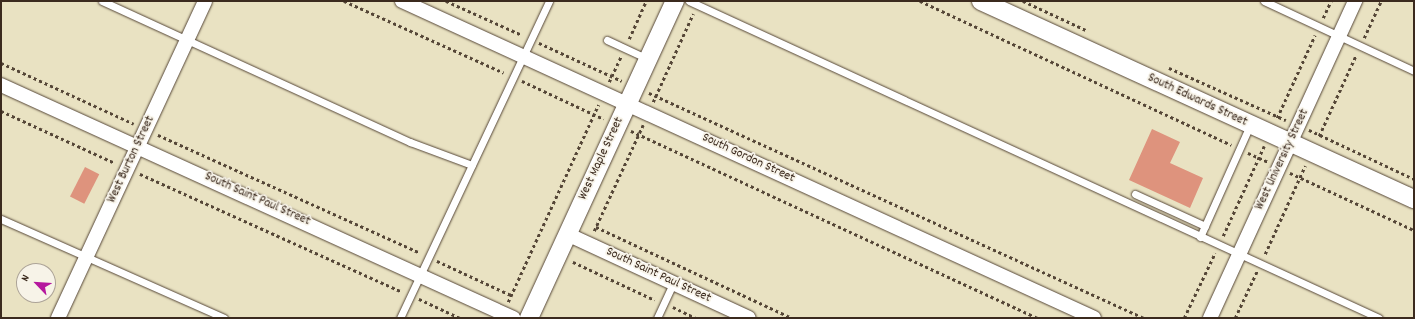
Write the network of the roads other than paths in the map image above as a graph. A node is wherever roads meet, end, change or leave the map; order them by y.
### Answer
1 (102, 1) edge
2 (205, 1) edge
3 (402, 1) edge
4 (549, 1) edge
5 (674, 1) edge
6 (689, 1) edge
7 (981, 1) edge
8 (1264, 1) edge
9 (1355, 1) edge
10 (1339, 36) junction
11 (187, 40) junction
12 (607, 40) dead end
13 (524, 56) junction
14 (648, 59) junction
15 (1414, 71) edge
16 (1, 85) edge
17 (627, 103) junction
18 (1250, 126) junction
19 (1290, 143) junction
20 (138, 147) junction
21 (472, 165) junction
22 (1135, 194) dead end
23 (1414, 199) edge
24 (1, 219) edge
25 (1205, 226) junction
26 (567, 234) junction
27 (1200, 237) junction
28 (1239, 254) junction
29 (86, 257) junction
30 (420, 275) junction
31 (673, 283) junction
32 (508, 316) edge
33 (58, 318) edge
34 (224, 318) edge
35 (400, 318) edge
36 (529, 318) edge
37 (657, 318) edge
38 (749, 318) edge
39 (1094, 318) edge
40 (1210, 318) edge
41 (1379, 318) edge

1 - 11 lane
2 - 11 street, West Burton Street
3 - 13 street, South Gordon Street
4 - 13 lane
5 - 14 street, West Maple Street
6 - 27 lane
7 - 18 street, South Edwards Street
8 - 10 lane
9 - 10 street, West University Street
10 - 15 lane
10 - 19 street, West University Street
11 - 20 street, West Burton Street
11 - 21 lane
12 - 14 lane
13 - 17 street, South Gordon Street
13 - 21 lane
14 - 17 street, West Maple Street
16 - 20 street, South Saint Paul Street
17 - 26 street, West Maple Street
17 - 39 street, South Gordon Street
18 - 19 street, South Edwards Street
18 - 25 lane
19 - 23 street, South Edwards Street
19 - 28 street, West University Street
20 - 29 street, West Burton Street
20 - 30 street, South Saint Paul Street
21 - 30 lane
22 - 25 lane
24 - 29 lane
25 - 27 lane
26 - 31 street, South Saint Paul Street
26 - 36 street, West Maple Street
27 - 28 lane
28 - 40 street, West University Street
28 - 41 lane
29 - 33 street, West Burton Street
29 - 34 lane
30 - 32 street, South Saint Paul Street
30 - 35 lane
31 - 37 lane
31 - 38 street, South Saint Paul Street

